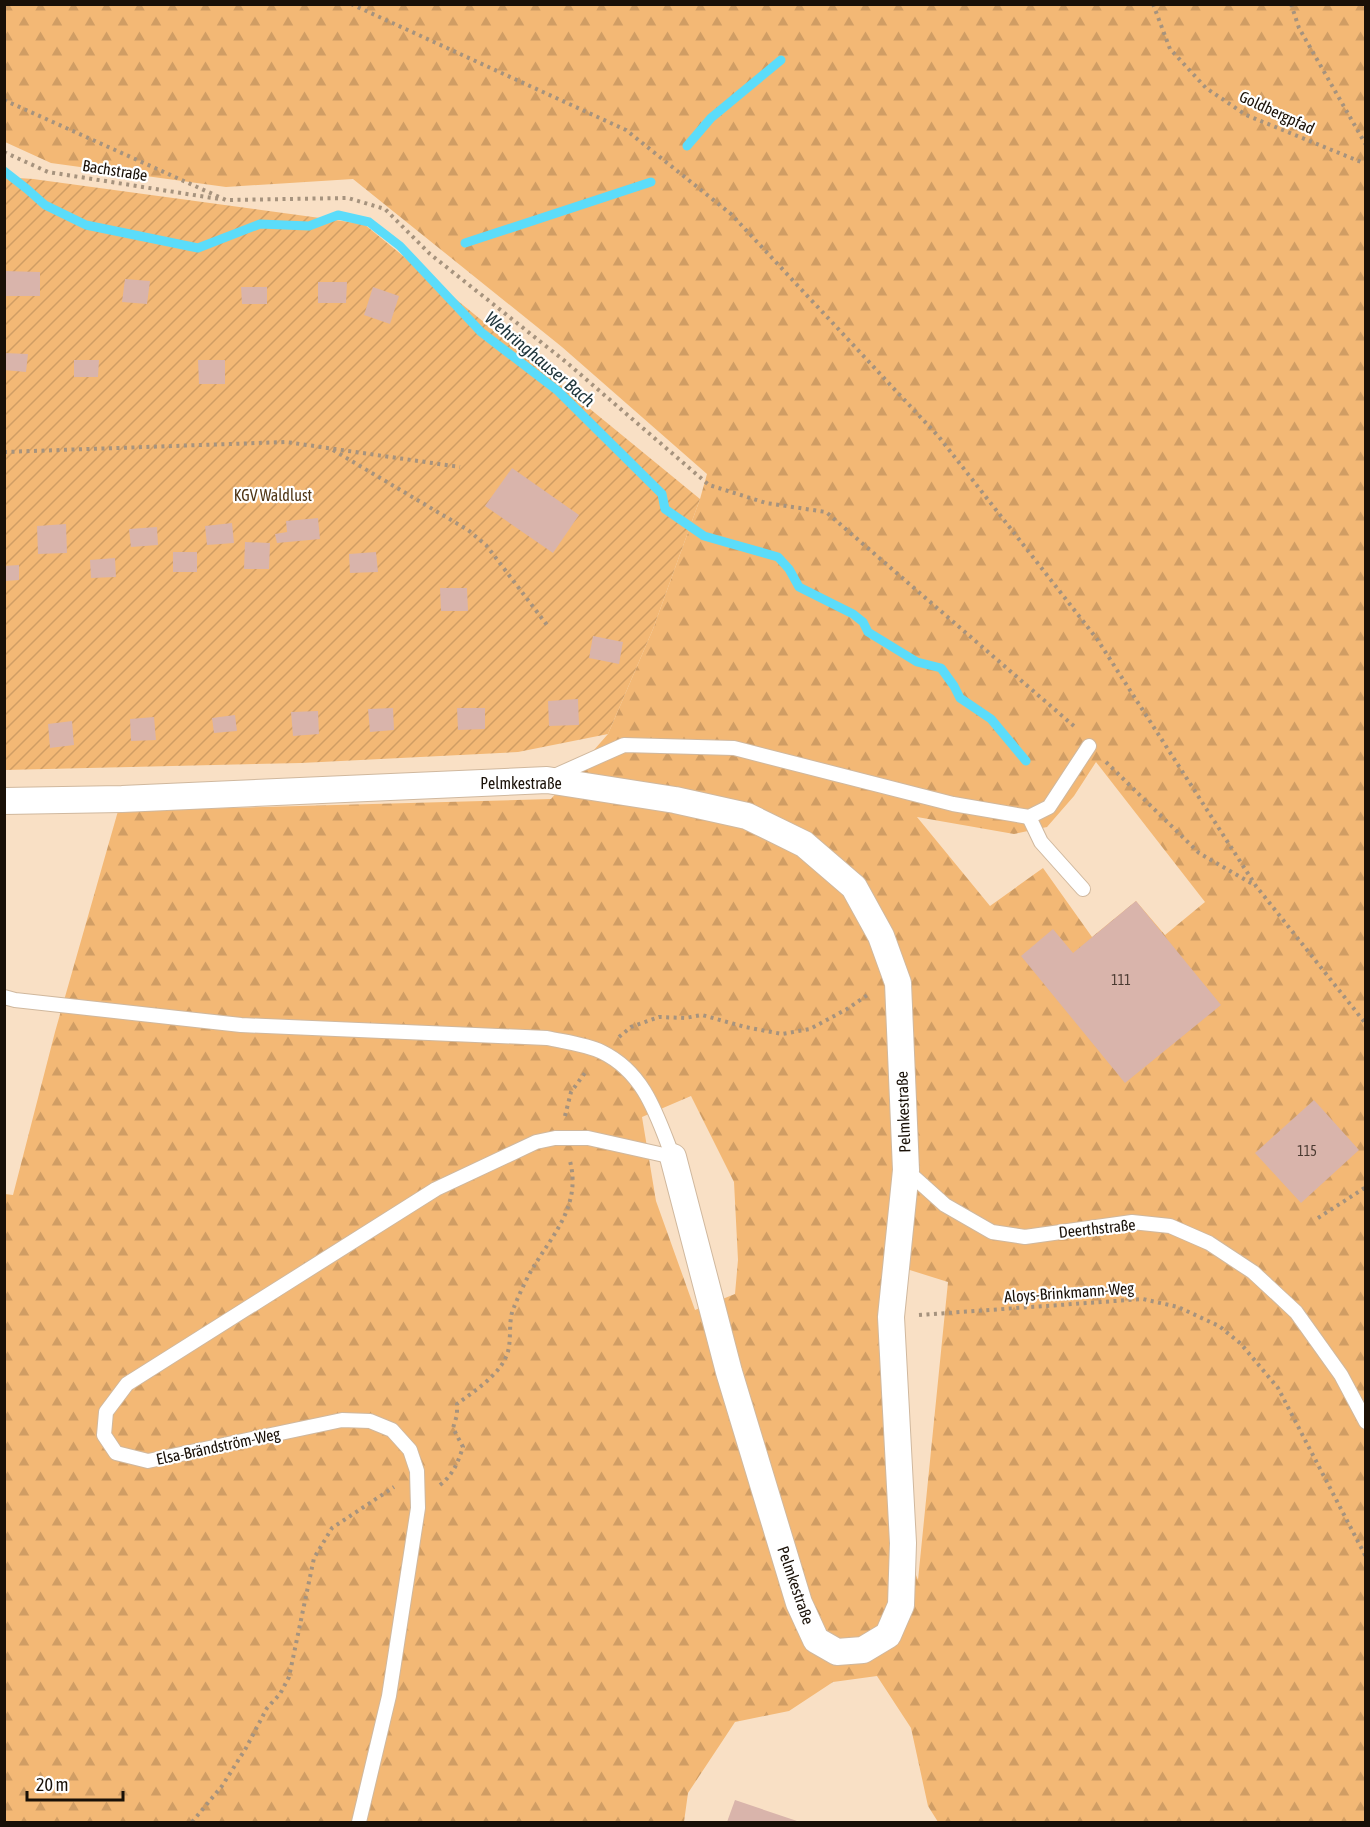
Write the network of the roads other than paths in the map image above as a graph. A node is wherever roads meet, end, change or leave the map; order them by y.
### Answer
1 (1089, 746) road end
2 (547, 780) junction
3 (4, 801) edge
4 (1029, 817) junction
5 (1083, 889) dead end
6 (4, 997) edge
7 (673, 1157) junction
8 (906, 1170) junction
9 (1365, 1422) edge
10 (359, 1822) edge

1 - 4 lane
2 - 3 street, Pelmkestraße
2 - 4 lane
2 - 8 street, Pelmkestraße
4 - 5 lane
6 - 7 lane
7 - 8 street, Pelmkestraße
7 - 10 lane, Elsa-Brändström-Weg
8 - 9 lane, Deerthstraße

